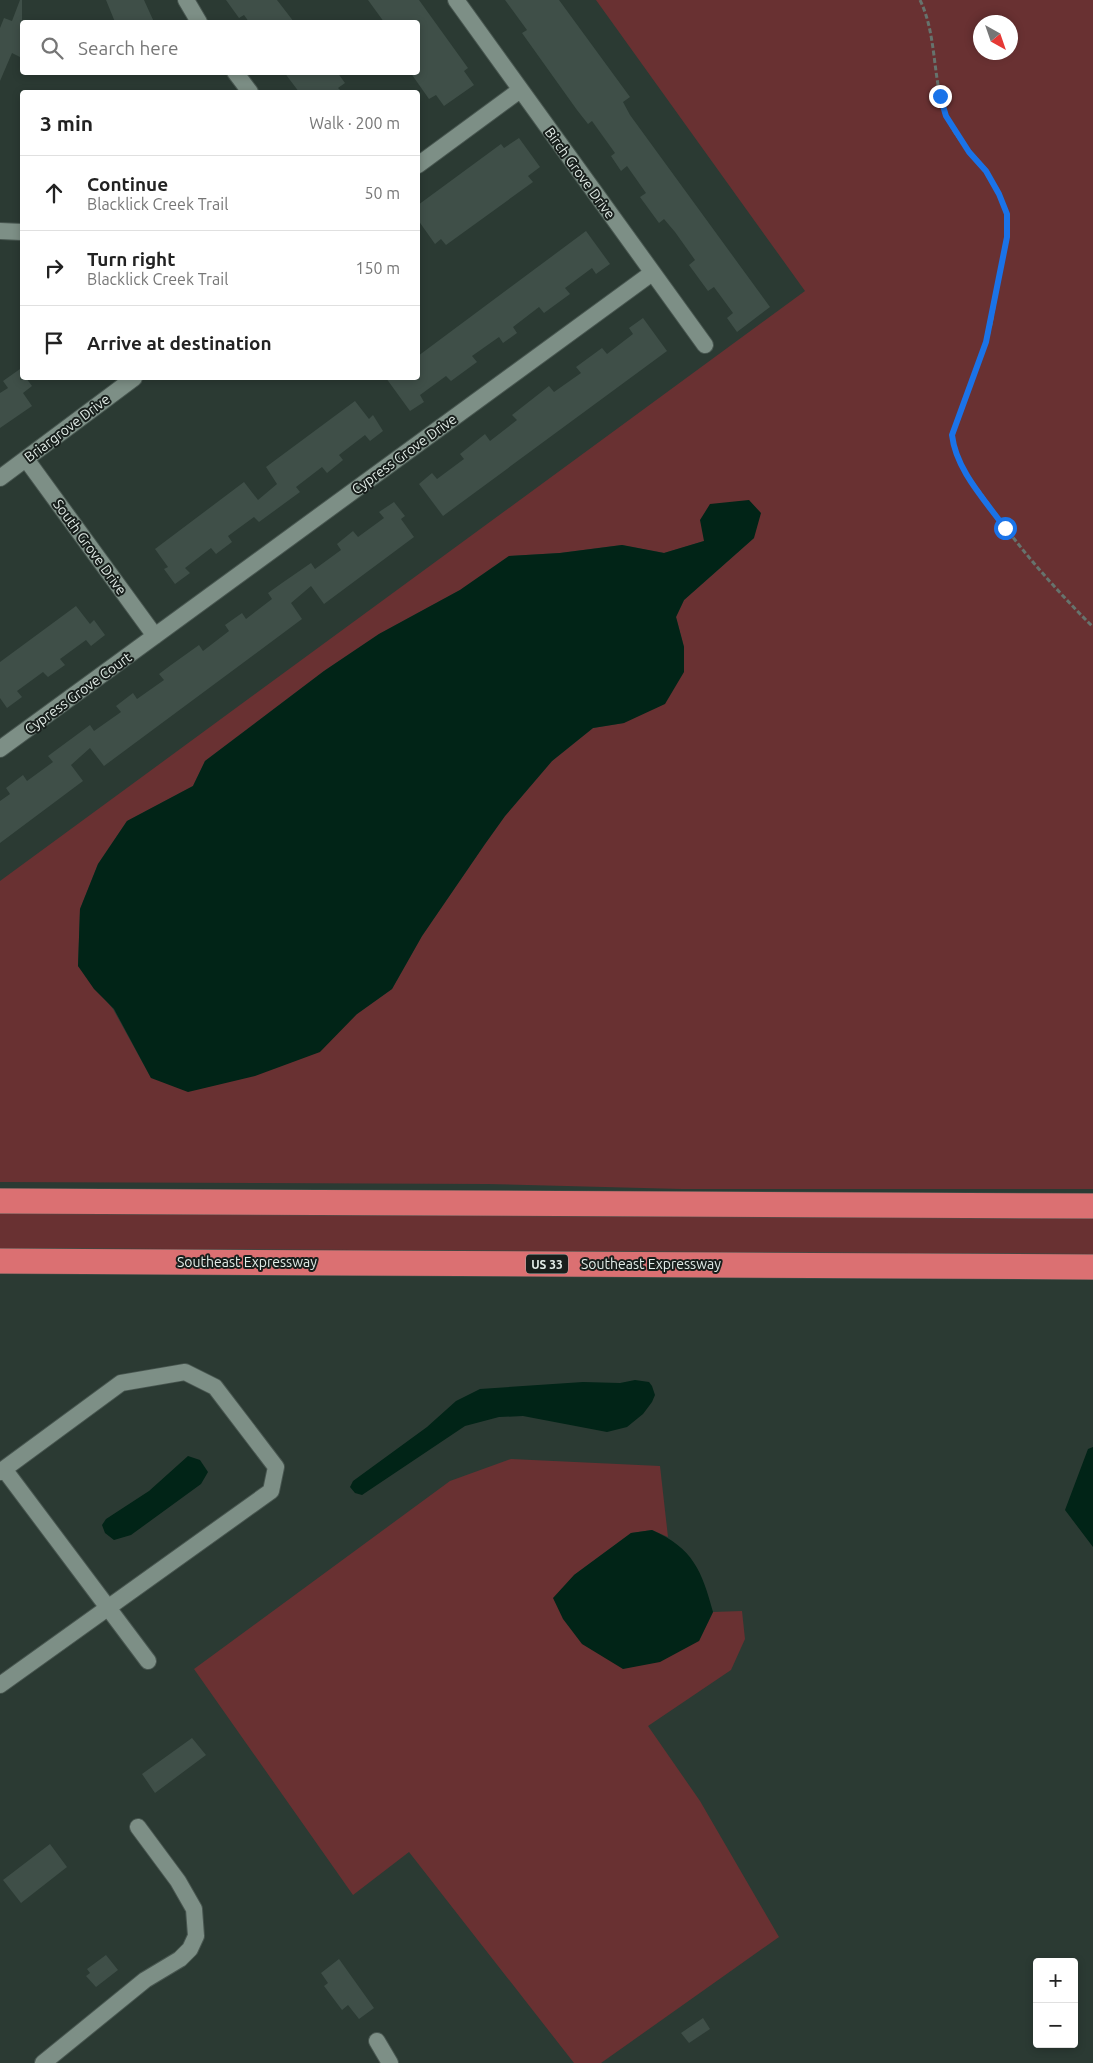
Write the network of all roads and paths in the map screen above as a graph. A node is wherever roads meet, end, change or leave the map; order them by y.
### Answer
1 (186, 0) edge
2 (456, 0) edge
3 (920, 0) edge
4 (199, 20) edge
5 (237, 75) edge
6 (248, 90) edge
7 (520, 90) junction
8 (420, 164) edge
9 (0, 231) edge
10 (20, 232) edge
11 (652, 273) junction
12 (706, 345) dead end
13 (131, 380) edge
14 (26, 459) junction
15 (0, 478) edge
16 (1093, 627) edge
17 (155, 636) junction
18 (0, 749) edge
19 (0, 1201) edge
20 (1093, 1206) edge
21 (0, 1260) edge
22 (1093, 1267) edge
23 (2, 1470) edge
24 (106, 1609) junction
25 (148, 1661) dead end
26 (0, 1685) edge
27 (138, 1827) dead end
28 (377, 2041) dead end
29 (43, 2063) edge
30 (390, 2063) edge

1 - 4 street
2 - 7 street, Birch Grove Drive
3 - 16 path
5 - 6 street
7 - 8 street
7 - 11 street, Birch Grove Drive
9 - 10 street
11 - 12 street, Birch Grove Drive
11 - 17 street, Cypress Grove Drive
13 - 14 street, Briargrove Drive
14 - 15 street, Briargrove Drive
14 - 17 street, South Grove Drive
17 - 18 street, Cypress Grove Court
19 - 20 highway
21 - 22 highway, Southeast Expressway / US 33
23 - 24 street
23 - 24 street
24 - 25 street
24 - 26 street
27 - 29 street
28 - 30 street

